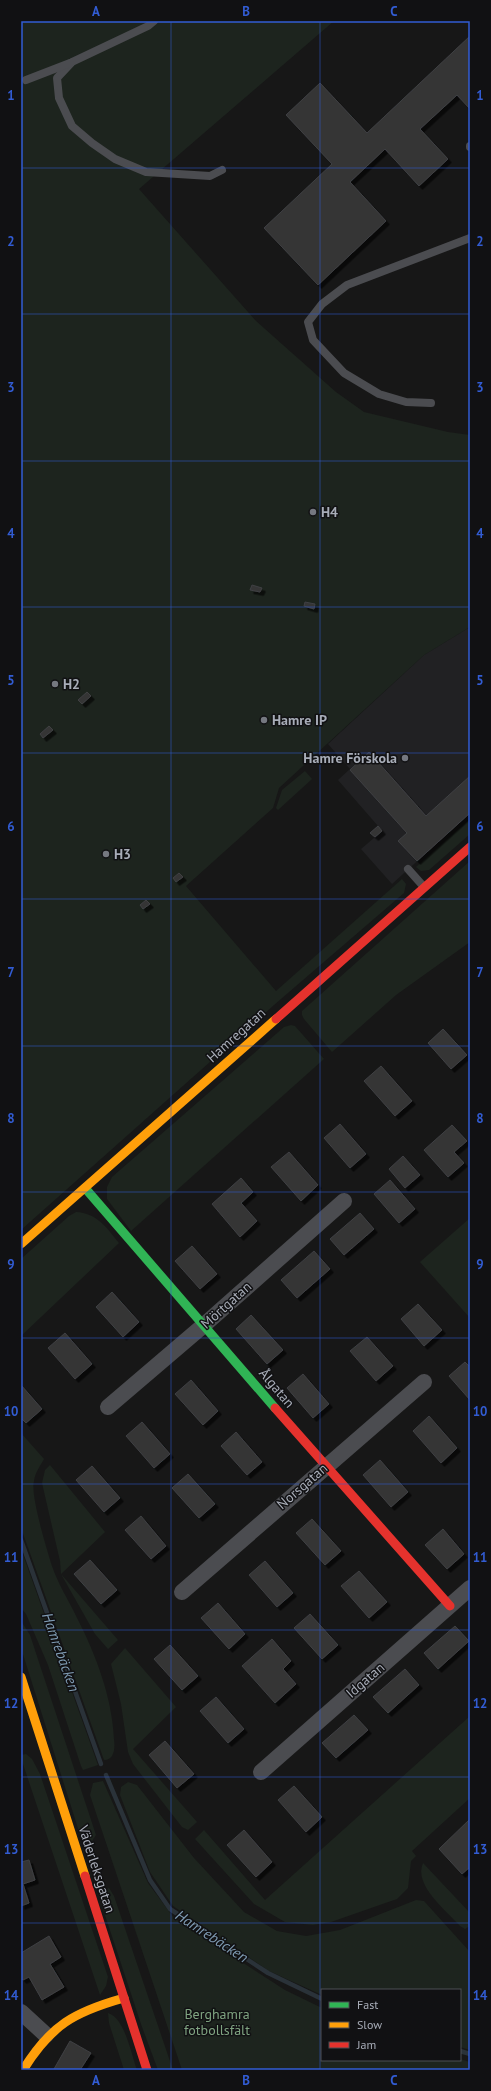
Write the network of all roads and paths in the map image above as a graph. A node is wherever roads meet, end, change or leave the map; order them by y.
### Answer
1 (154, 21) edge
2 (72, 62) junction
3 (26, 80) dead end
4 (222, 170) dead end
5 (470, 238) edge
6 (431, 403) dead end
7 (470, 847) edge
8 (408, 869) dead end
9 (425, 887) junction
10 (85, 1188) junction
11 (344, 1201) dead end
12 (21, 1244) edge
13 (204, 1325) junction
14 (424, 1382) dead end
15 (108, 1407) dead end
16 (325, 1466) junction
17 (470, 1588) edge
18 (182, 1592) dead end
19 (450, 1606) junction
20 (21, 1678) edge
21 (261, 1772) dead end
22 (124, 1998) junction
23 (21, 2012) edge
24 (46, 2035) junction
25 (23, 2070) edge
26 (147, 2070) edge

1 - 2 lane
2 - 3 lane
2 - 4 lane
5 - 6 lane
7 - 9 street, Hamregatan
8 - 9 lane
9 - 10 street, Hamregatan
10 - 12 street, Hamregatan
10 - 13 street, Ålgatan
11 - 13 street, Mörtgatan
13 - 15 street, Mörtgatan
13 - 16 street, Ålgatan
14 - 16 street, Norsgatan
16 - 18 street, Norsgatan
16 - 19 street, Ålgatan
17 - 19 street, Idgatan
19 - 21 street, Idgatan
20 - 22 street, Väderleksgatan
22 - 24 street
22 - 26 street, Väderleksgatan
23 - 24 street
24 - 25 street

